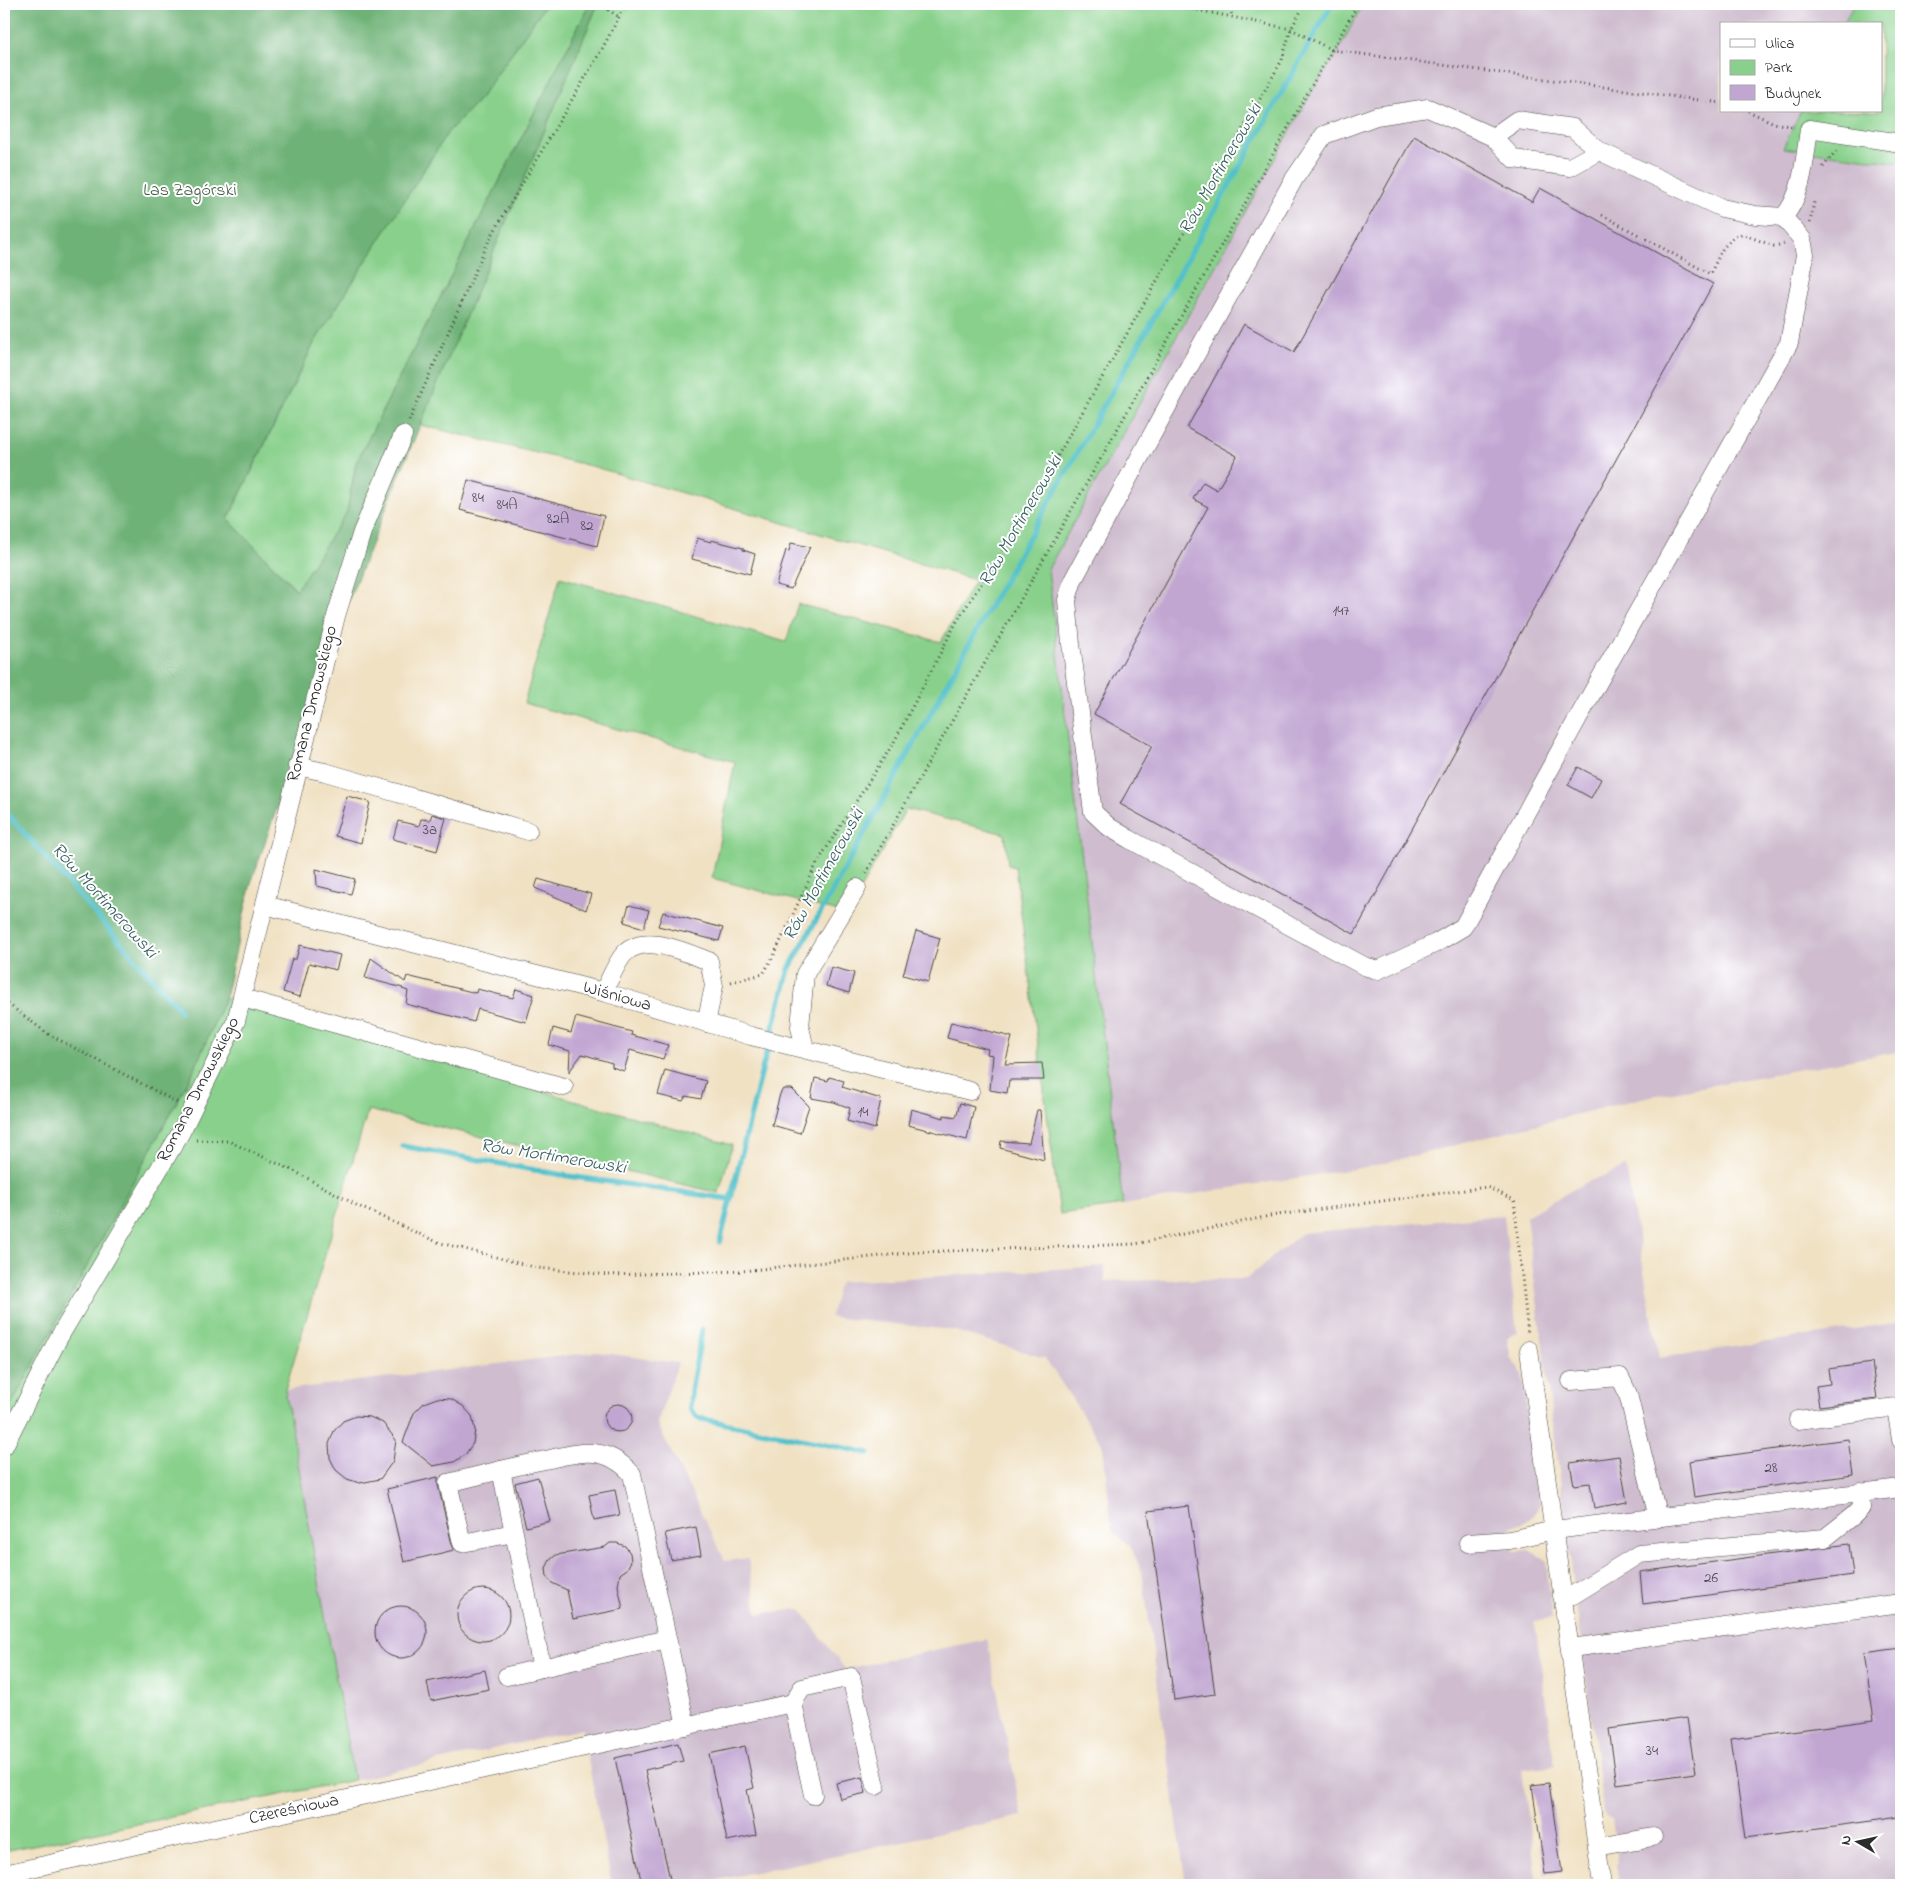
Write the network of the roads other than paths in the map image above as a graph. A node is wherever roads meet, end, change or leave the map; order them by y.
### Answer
1 (1493, 137) junction
2 (1901, 142) edge
3 (1599, 151) junction
4 (1783, 217) junction
5 (403, 436) road end
6 (297, 766) junction
7 (528, 831) dead end
8 (857, 888) road end
9 (265, 905) junction
10 (603, 992) junction
11 (242, 998) junction
12 (706, 1023) junction
13 (805, 1049) junction
14 (564, 1087) dead end
15 (970, 1091) dead end
16 (1529, 1350) road end
17 (1571, 1382) dead end
18 (1798, 1420) dead end
19 (1901, 1440) edge
20 (4, 1446) edge
21 (501, 1470) junction
22 (1901, 1488) edge
23 (1860, 1492) junction
24 (1658, 1518) junction
25 (1554, 1530) junction
26 (514, 1533) junction
27 (1468, 1543) dead end
28 (1562, 1596) junction
29 (1901, 1603) edge
30 (667, 1639) junction
31 (1571, 1648) junction
32 (542, 1668) junction
33 (507, 1676) dead end
34 (793, 1703) junction
35 (686, 1726) junction
36 (876, 1786) dead end
37 (813, 1795) dead end
38 (1653, 1837) dead end
39 (1597, 1847) junction
40 (4, 1874) edge
41 (1602, 1885) edge

1 - 3 street
1 - 3 street
1 - 4 street
2 - 4 street
3 - 4 street
5 - 6 street, Romana Dmowskiego
6 - 7 street
6 - 9 street, Romana Dmowskiego
8 - 13 street
9 - 10 street, Wiśniowa
9 - 11 street, Romana Dmowskiego
10 - 12 street, Wiśniowa
10 - 12 street
11 - 14 street
11 - 20 street, Romana Dmowskiego
12 - 13 street, Wiśniowa
13 - 15 street, Wiśniowa
16 - 25 street
17 - 24 street
18 - 19 street
21 - 26 street
21 - 26 street
21 - 30 street
22 - 23 street
23 - 24 street
23 - 28 street
24 - 25 street
25 - 27 street
25 - 28 street
26 - 32 street
28 - 31 street
29 - 31 street
30 - 32 street
30 - 35 street
31 - 39 street
32 - 33 street
34 - 35 street, Czereśniowa
34 - 36 street
34 - 37 street
35 - 40 street, Czereśniowa
38 - 39 street
39 - 41 street

